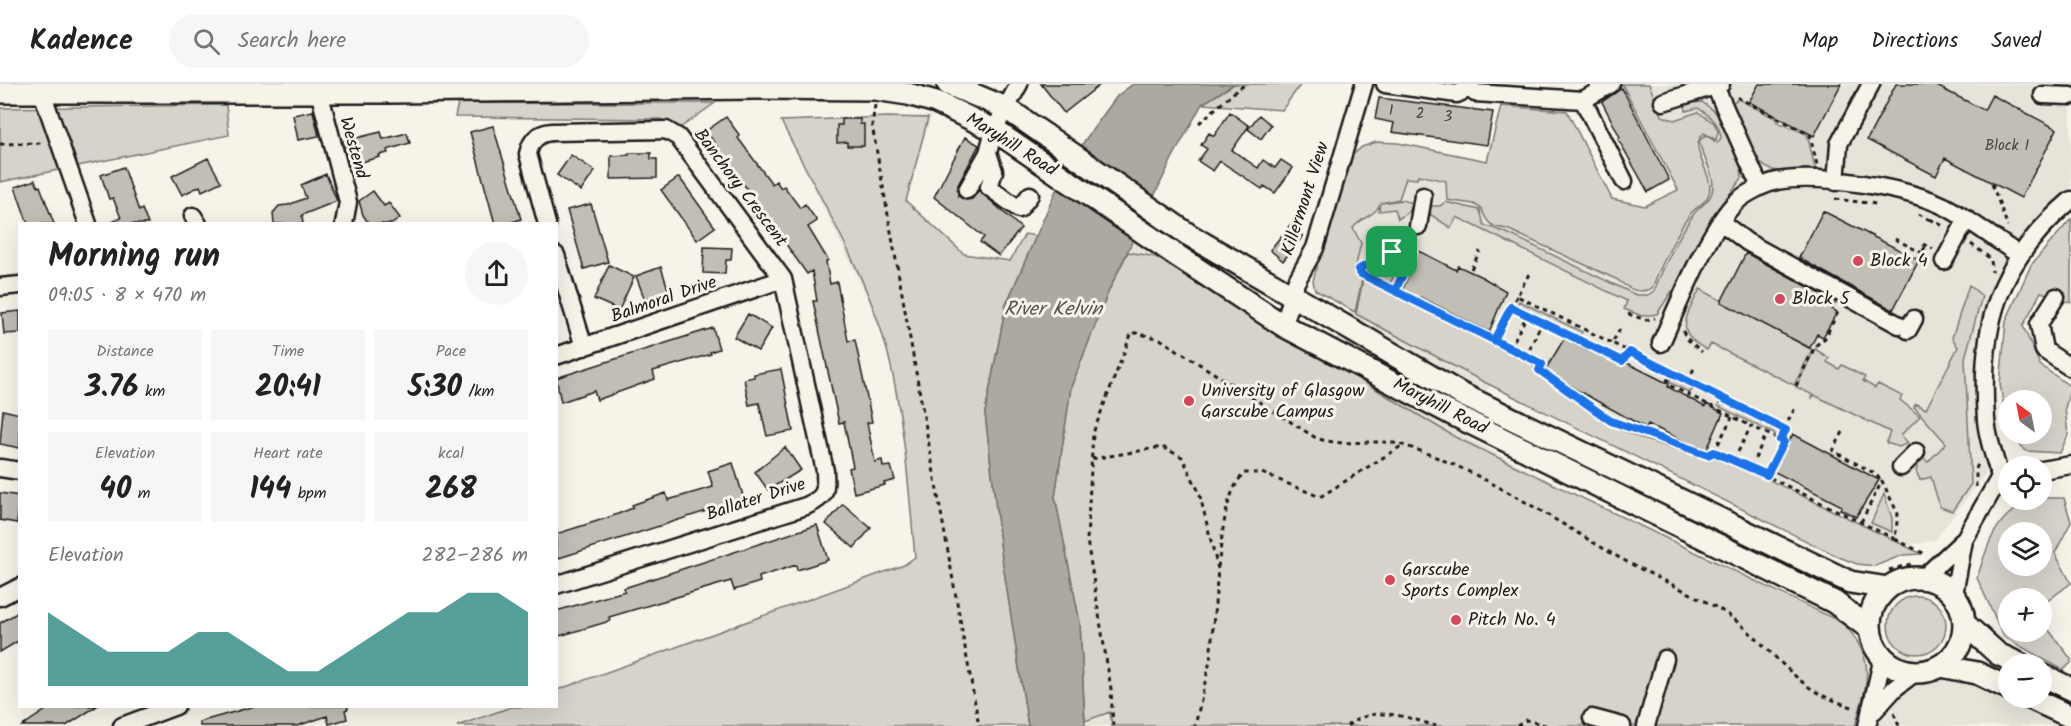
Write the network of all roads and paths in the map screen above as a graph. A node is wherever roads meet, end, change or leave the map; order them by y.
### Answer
1 (948, 84) edge
2 (1019, 84) edge
3 (1248, 84) edge
4 (1364, 84) edge
5 (1385, 84) edge
6 (1611, 84) edge
7 (1871, 84) edge
8 (1718, 85) edge
9 (875, 86) edge
10 (1471, 86) edge
11 (39, 87) edge
12 (317, 87) edge
13 (0, 92) edge
14 (2043, 94) dead end
15 (2071, 96) edge
16 (1583, 100) junction
17 (1663, 102) dead end
18 (1006, 108) junction
19 (1200, 123) dead end
20 (994, 130) junction
21 (57, 143) junction
22 (0, 144) edge
23 (988, 153) junction
24 (1819, 173) dead end
25 (1624, 181) dead end
26 (1992, 184) dead end
27 (1760, 187) junction
28 (1833, 189) junction
29 (967, 190) dead end
30 (1030, 195) dead end
31 (1423, 196) dead end
32 (2071, 200) edge
33 (1882, 205) dead end
34 (1915, 213) dead end
35 (1967, 219) junction
36 (1930, 220) dead end
37 (87, 222) edge
38 (344, 222) edge
39 (546, 222) edge
40 (1721, 222) junction
41 (1418, 225) dead end
42 (2010, 233) dead end
43 (1189, 235) junction
44 (1895, 240) dead end
45 (1967, 241) dead end
46 (1480, 251) dead end
47 (1922, 254) junction
48 (1176, 255) junction
49 (2019, 255) junction
50 (1940, 256) joint
51 (1919, 259) dead end
52 (558, 262) edge
53 (1471, 268) dead end
54 (1529, 274) dead end
55 (783, 279) junction
56 (1991, 280) dead end
57 (18, 285) edge
58 (0, 286) edge
59 (1395, 291) junction
60 (1292, 294) junction
61 (1517, 296) junction
62 (1847, 296) junction
63 (2056, 297) dead end
64 (1511, 307) junction
65 (1527, 314) junction
66 (1542, 322) junction
67 (1907, 325) dead end
68 (1284, 326) junction
69 (1620, 329) dead end
70 (1494, 340) junction
71 (1661, 343) dead end
72 (1612, 344) junction
73 (584, 347) junction
74 (1510, 348) junction
75 (1630, 352) junction
76 (558, 355) edge
77 (1526, 357) junction
78 (1695, 366) dead end
79 (2071, 368) edge
80 (1671, 373) junction
81 (1688, 381) junction
82 (1796, 386) dead end
83 (1795, 408) dead end
84 (1732, 417) junction
85 (1751, 426) junction
86 (1784, 429) junction
87 (1843, 432) dead end
88 (1767, 434) junction
89 (1780, 440) junction
90 (1404, 445) junction
91 (1714, 452) junction
92 (1916, 452) dead end
93 (1980, 458) dead end
94 (1998, 458) edge
95 (1092, 459) junction
96 (1734, 460) junction
97 (2071, 465) edge
98 (1751, 467) junction
99 (1901, 467) dead end
100 (0, 468) edge
101 (2052, 468) edge
102 (18, 471) edge
103 (1767, 475) junction
104 (1882, 481) junction
105 (1998, 486) edge
106 (1976, 491) dead end
107 (1861, 522) junction
108 (1895, 539) junction
109 (1964, 540) junction
110 (1218, 568) junction
111 (1923, 578) junction
112 (1885, 580) junction
113 (558, 584) edge
114 (18, 588) edge
115 (1954, 594) junction
116 (0, 597) edge
117 (1965, 624) junction
118 (1870, 629) junction
119 (1998, 654) edge
120 (1883, 657) junction
121 (1665, 659) dead end
122 (1941, 666) junction
123 (1916, 672) junction
124 (2052, 680) edge
125 (1998, 683) edge
126 (2071, 689) edge
127 (168, 708) edge
128 (2052, 708) edge
129 (2071, 717) edge
130 (1593, 718) dead end
131 (1869, 720) edge
132 (122, 726) edge
133 (979, 726) edge
134 (1113, 726) edge
135 (1195, 726) edge
136 (1347, 726) edge
137 (1436, 726) edge
138 (1517, 726) edge
139 (1549, 726) edge
140 (1622, 726) edge
141 (1646, 726) edge

1 - 18 main road, Maryhill Road
2 - 18 street
3 - 19 path
4 - 60 street, Killermont View
5 - 10 street
6 - 16 street
7 - 28 street
8 - 17 street
8 - 24 path
8 - 27 street
9 - 12 main road, Maryhill Road
9 - 20 main road, Maryhill Road
9 - 133 path
10 - 16 street
11 - 12 main road, Maryhill Road
11 - 13 main road, Maryhill Road
11 - 21 street
12 - 38 street, Westend
14 - 15 street
16 - 25 street
18 - 20 street
18 - 43 main road, Maryhill Road
20 - 23 street
20 - 48 main road, Maryhill Road
21 - 22 path
21 - 37 street
23 - 29 street
23 - 30 street
26 - 42 path
27 - 28 street
27 - 40 street
28 - 33 path
28 - 35 street
31 - 41 street
32 - 49 street
34 - 36 path
35 - 49 street
35 - 50 street
39 - 55 street, Banchory Crescent
40 - 62 street
40 - 71 street
43 - 48 main road
43 - 60 main road, Maryhill Road
44 - 47 path
45 - 56 path
46 - 53 path
47 - 50 path
47 - 51 path
48 - 68 main road, Maryhill Road
49 - 94 street
52 - 73 street
54 - 61 path
55 - 73 street, Balmoral Drive
55 - 113 street, Ballater Drive
57 - 58 street
59 - 59 path
59 - 70 path
60 - 68 street, Killermont View
60 - 112 main road, Maryhill Road
61 - 64 path
61 - 72 path
62 - 67 street
62 - 82 path
63 - 79 street
64 - 65 path
64 - 70 path
65 - 66 path
65 - 74 path
66 - 75 path
66 - 77 path
68 - 118 main road, Maryhill Road
69 - 72 path
70 - 74 path
72 - 75 path
73 - 76 street, Balmoral Drive
74 - 77 path
75 - 80 path
77 - 91 path
78 - 81 path
80 - 81 path
80 - 84 path
81 - 86 path
83 - 86 path
84 - 85 path
84 - 91 path
85 - 88 path
85 - 96 path
86 - 89 path
87 - 104 path
88 - 89 path
88 - 98 path
89 - 103 path
90 - 95 path
90 - 110 path
90 - 131 path
91 - 96 path
92 - 99 street
93 - 106 path
95 - 110 path
95 - 134 path
96 - 98 path
97 - 101 street
98 - 103 path
100 - 102 street
103 - 107 path
104 - 107 path
104 - 108 path
105 - 109 street
107 - 108 path
108 - 112 path
109 - 111 street
109 - 115 street
110 - 135 path
111 - 112 main road
111 - 115 main road
112 - 118 main road
114 - 116 street
115 - 117 main road
117 - 119 main road
117 - 122 main road
118 - 120 main road
120 - 123 main road
120 - 131 street
121 - 141 street
122 - 123 main road
122 - 125 main road
123 - 131 street
124 - 126 main road
127 - 132 street
128 - 129 main road
130 - 140 street
136 - 137 path
138 - 139 path

